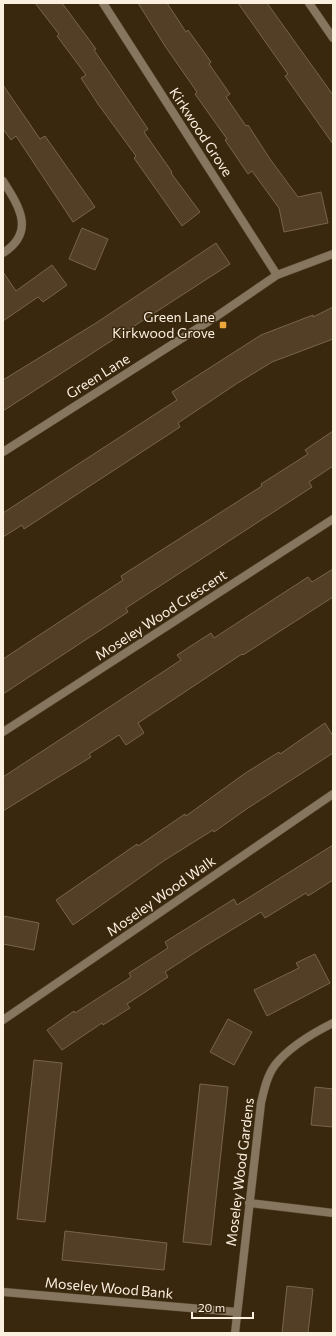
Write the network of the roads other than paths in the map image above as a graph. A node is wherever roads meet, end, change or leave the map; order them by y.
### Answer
1 (103, 3) edge
2 (309, 3) edge
3 (333, 38) edge
4 (3, 181) edge
5 (3, 253) edge
6 (333, 254) edge
7 (277, 275) junction
8 (3, 452) edge
9 (333, 519) edge
10 (3, 732) edge
11 (333, 794) edge
12 (3, 1020) edge
13 (333, 1023) edge
14 (249, 1203) junction
15 (333, 1213) edge
16 (3, 1292) edge
17 (237, 1312) junction
18 (235, 1333) edge

1 - 7 street, Kirkwood Grove
2 - 3 street
4 - 5 street
6 - 7 street, Green Lane
7 - 8 street, Green Lane
9 - 10 street, Moseley Wood Crescent
11 - 12 street, Moseley Wood Walk
13 - 14 street, Moseley Wood Gardens
14 - 15 street
14 - 17 street, Moseley Wood Gardens
16 - 17 street, Moseley Wood Bank
17 - 18 street, Moseley Wood Gardens

